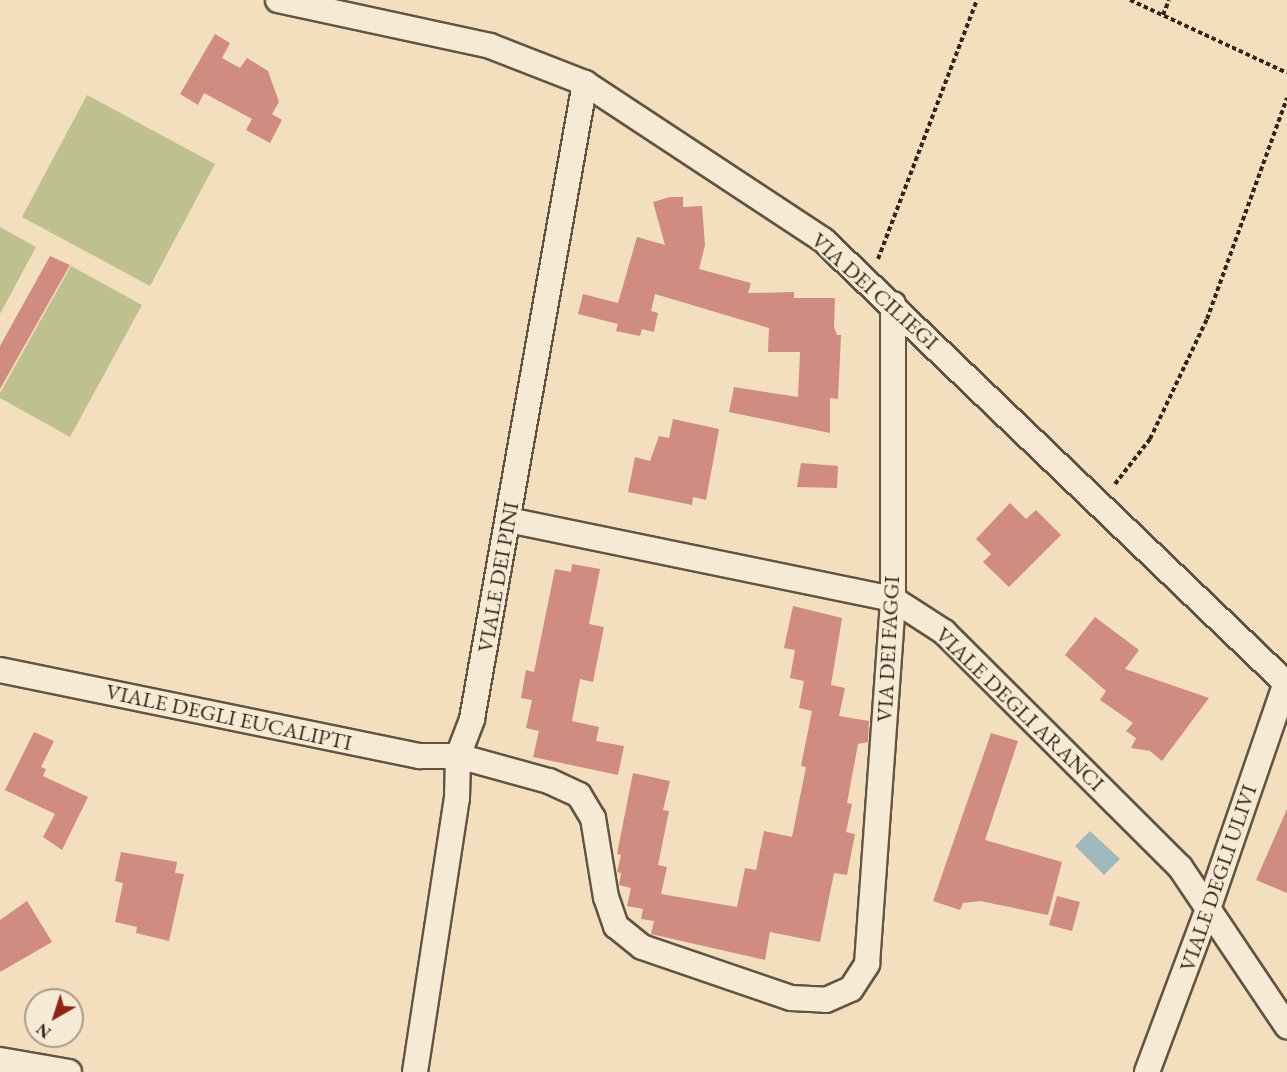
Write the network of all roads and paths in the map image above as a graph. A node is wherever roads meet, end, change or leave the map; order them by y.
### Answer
1 (278, 0) edge
2 (977, 0) edge
3 (1130, 0) edge
4 (1169, 0) edge
5 (1163, 15) junction
6 (1287, 73) edge
7 (585, 82) junction
8 (1287, 98) edge
9 (868, 281) junction
10 (893, 304) junction
11 (1100, 504) junction
12 (508, 520) junction
13 (893, 599) junction
14 (0, 670) edge
15 (1286, 683) edge
16 (459, 756) junction
17 (1209, 906) junction
18 (851, 989) joint
19 (1287, 1026) edge
20 (0, 1060) edge
21 (69, 1072) edge
22 (415, 1072) edge
23 (1147, 1072) edge

1 - 7 street, VIA DEI CILIEGI
2 - 9 path
3 - 5 path
4 - 5 path
5 - 6 path
7 - 9 street, VIA DEI CILIEGI
7 - 12 street, VIALE DEI PINI
8 - 11 path
9 - 10 street, VIA DEI CILIEGI
10 - 11 street, VIA DEI CILIEGI
10 - 13 street, VIA DEI FAGGI
11 - 15 street, VIA DEI CILIEGI
12 - 13 street, VIALE DEGLI ARANCI
12 - 16 street, VIALE DEI PINI
13 - 17 street, VIALE DEGLI ARANCI
13 - 18 street, VIA DEI FAGGI
14 - 16 street, VIALE DEGLI EUCALIPTI
15 - 17 street, VIALE DEGLI ULIVI
16 - 18 street, VIALE DEGLI EUCALIPTI
16 - 22 street, VIALE DEI PINI
17 - 19 street, VIALE DEGLI ARANCI
17 - 23 street, VIALE DEGLI ULIVI
20 - 21 street

